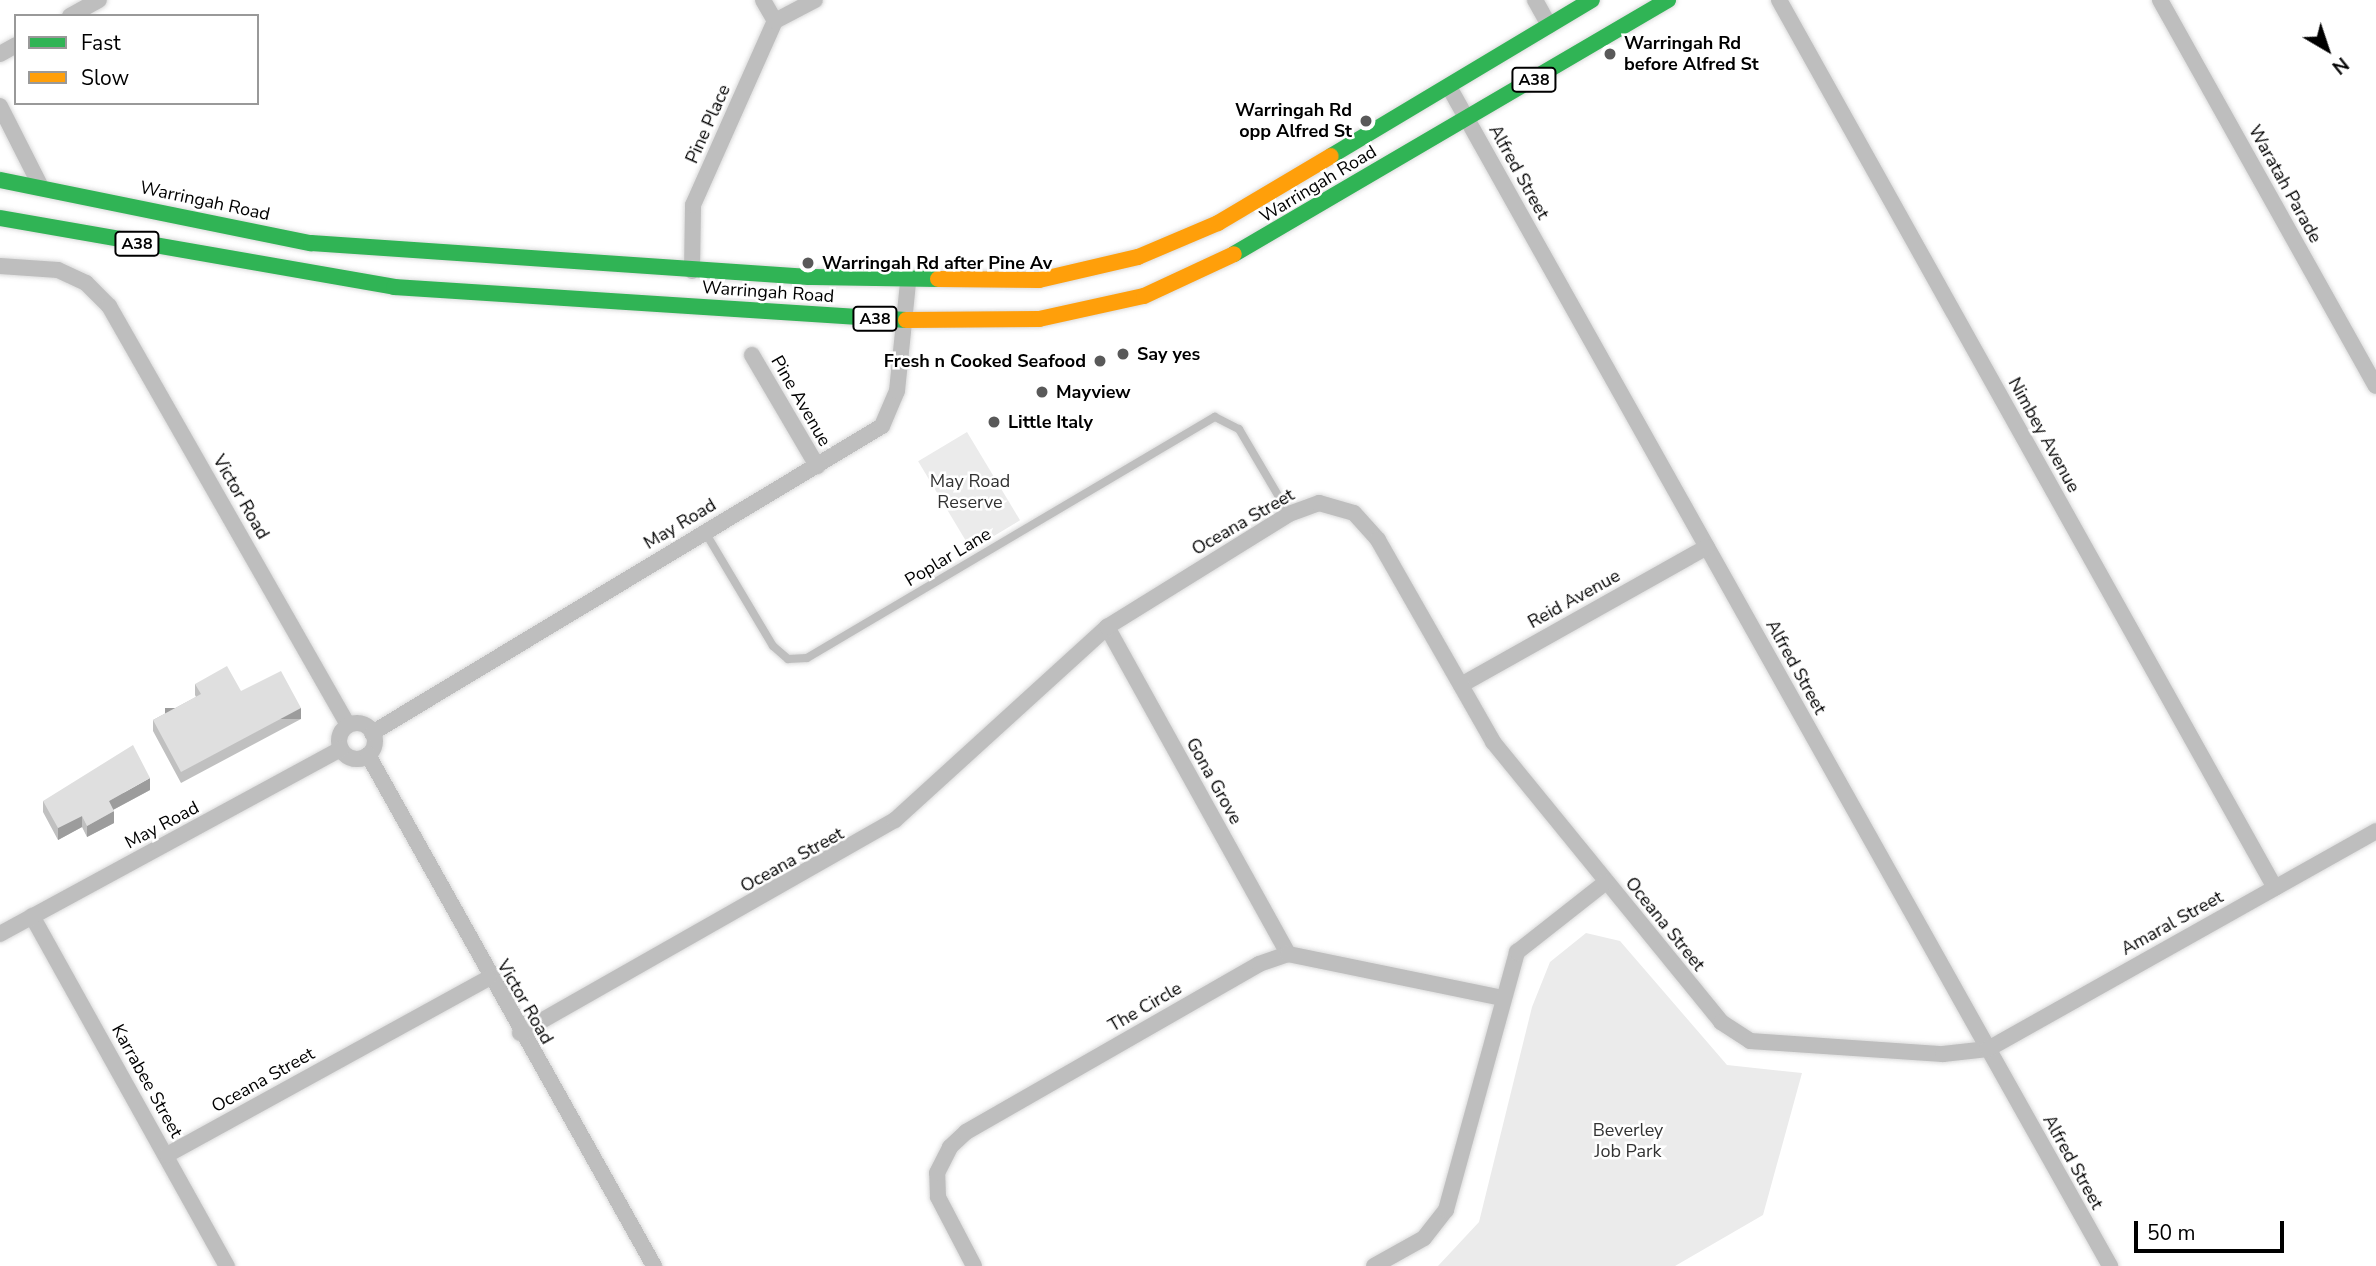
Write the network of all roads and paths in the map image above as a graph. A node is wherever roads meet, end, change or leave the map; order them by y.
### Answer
1 (99, 0) edge
2 (763, 0) edge
3 (815, 0) edge
4 (1535, 0) edge
5 (1592, 0) edge
6 (1668, 0) edge
7 (1779, 0) edge
8 (2160, 0) edge
9 (74, 14) edge
10 (775, 21) junction
11 (1549, 25) junction
12 (1449, 87) junction
13 (0, 106) edge
14 (1467, 119) junction
15 (0, 180) edge
16 (41, 187) junction
17 (0, 218) edge
18 (36, 225) junction
19 (0, 266) edge
20 (692, 271) junction
21 (908, 282) junction
22 (689, 307) junction
23 (906, 320) junction
24 (752, 355) dead end
25 (2376, 386) edge
26 (817, 466) junction
27 (1289, 514) junction
28 (705, 532) junction
29 (1707, 547) junction
30 (1107, 626) junction
31 (1461, 685) junction
32 (348, 725) junction
33 (372, 733) junction
34 (341, 749) junction
35 (368, 755) junction
36 (2376, 831) edge
37 (1606, 882) junction
38 (2275, 888) junction
39 (32, 916) junction
40 (0, 934) edge
41 (1288, 954) junction
42 (489, 978) junction
43 (1503, 998) junction
44 (520, 1033) junction
45 (1988, 1049) junction
46 (167, 1155) junction
47 (227, 1266) edge
48 (654, 1266) edge
49 (974, 1266) edge
50 (1374, 1266) edge
51 (2110, 1266) edge

1 - 9 street
2 - 10 street
3 - 10 street
4 - 11 street
5 - 11 highway, Warringah Road / A38
6 - 14 highway, Warringah Road / A38
7 - 38 street, Nimbey Avenue
8 - 25 street, Waratah Parade
10 - 20 street, Pine Place
11 - 12 highway, Warringah Road / A38
12 - 14 street, Alfred Street
12 - 21 highway, Warringah Road / A38
13 - 16 street
14 - 23 highway, Warringah Road / A38
14 - 29 street, Alfred Street
15 - 16 highway, Warringah Road / A38
16 - 18 highway
16 - 20 highway, Warringah Road / A38
17 - 18 highway, Warringah Road / A38
18 - 22 highway, Warringah Road / A38
19 - 32 street, Victor Road
20 - 21 highway, Warringah Road / A38
20 - 22 highway
21 - 23 street, May Road
22 - 23 highway, Warringah Road / A38
23 - 26 street, May Road
24 - 26 street, Pine Avenue
26 - 28 street, May Road
27 - 28 lane, Poplar Lane
27 - 30 street, Oceana Street
27 - 31 street, Oceana Street
28 - 33 street, May Road
29 - 31 street, Reid Avenue
29 - 45 street, Alfred Street
30 - 41 street, Gona Grove
30 - 44 street, Oceana Street
31 - 37 street, Oceana Street
32 - 33 street
32 - 34 street
33 - 35 street
34 - 35 street
34 - 39 street, May Road
35 - 42 street, Victor Road
36 - 38 street, Amaral Street
37 - 43 street
37 - 45 street, Oceana Street
38 - 45 street, Amaral Street
39 - 40 street, May Road
39 - 46 street, Karrabee Street
41 - 43 street
41 - 49 street, The Circle
42 - 44 street, Victor Road
42 - 46 street, Oceana Street
43 - 50 street
44 - 48 street, Victor Road
45 - 51 street, Alfred Street
46 - 47 street, Karrabee Street

